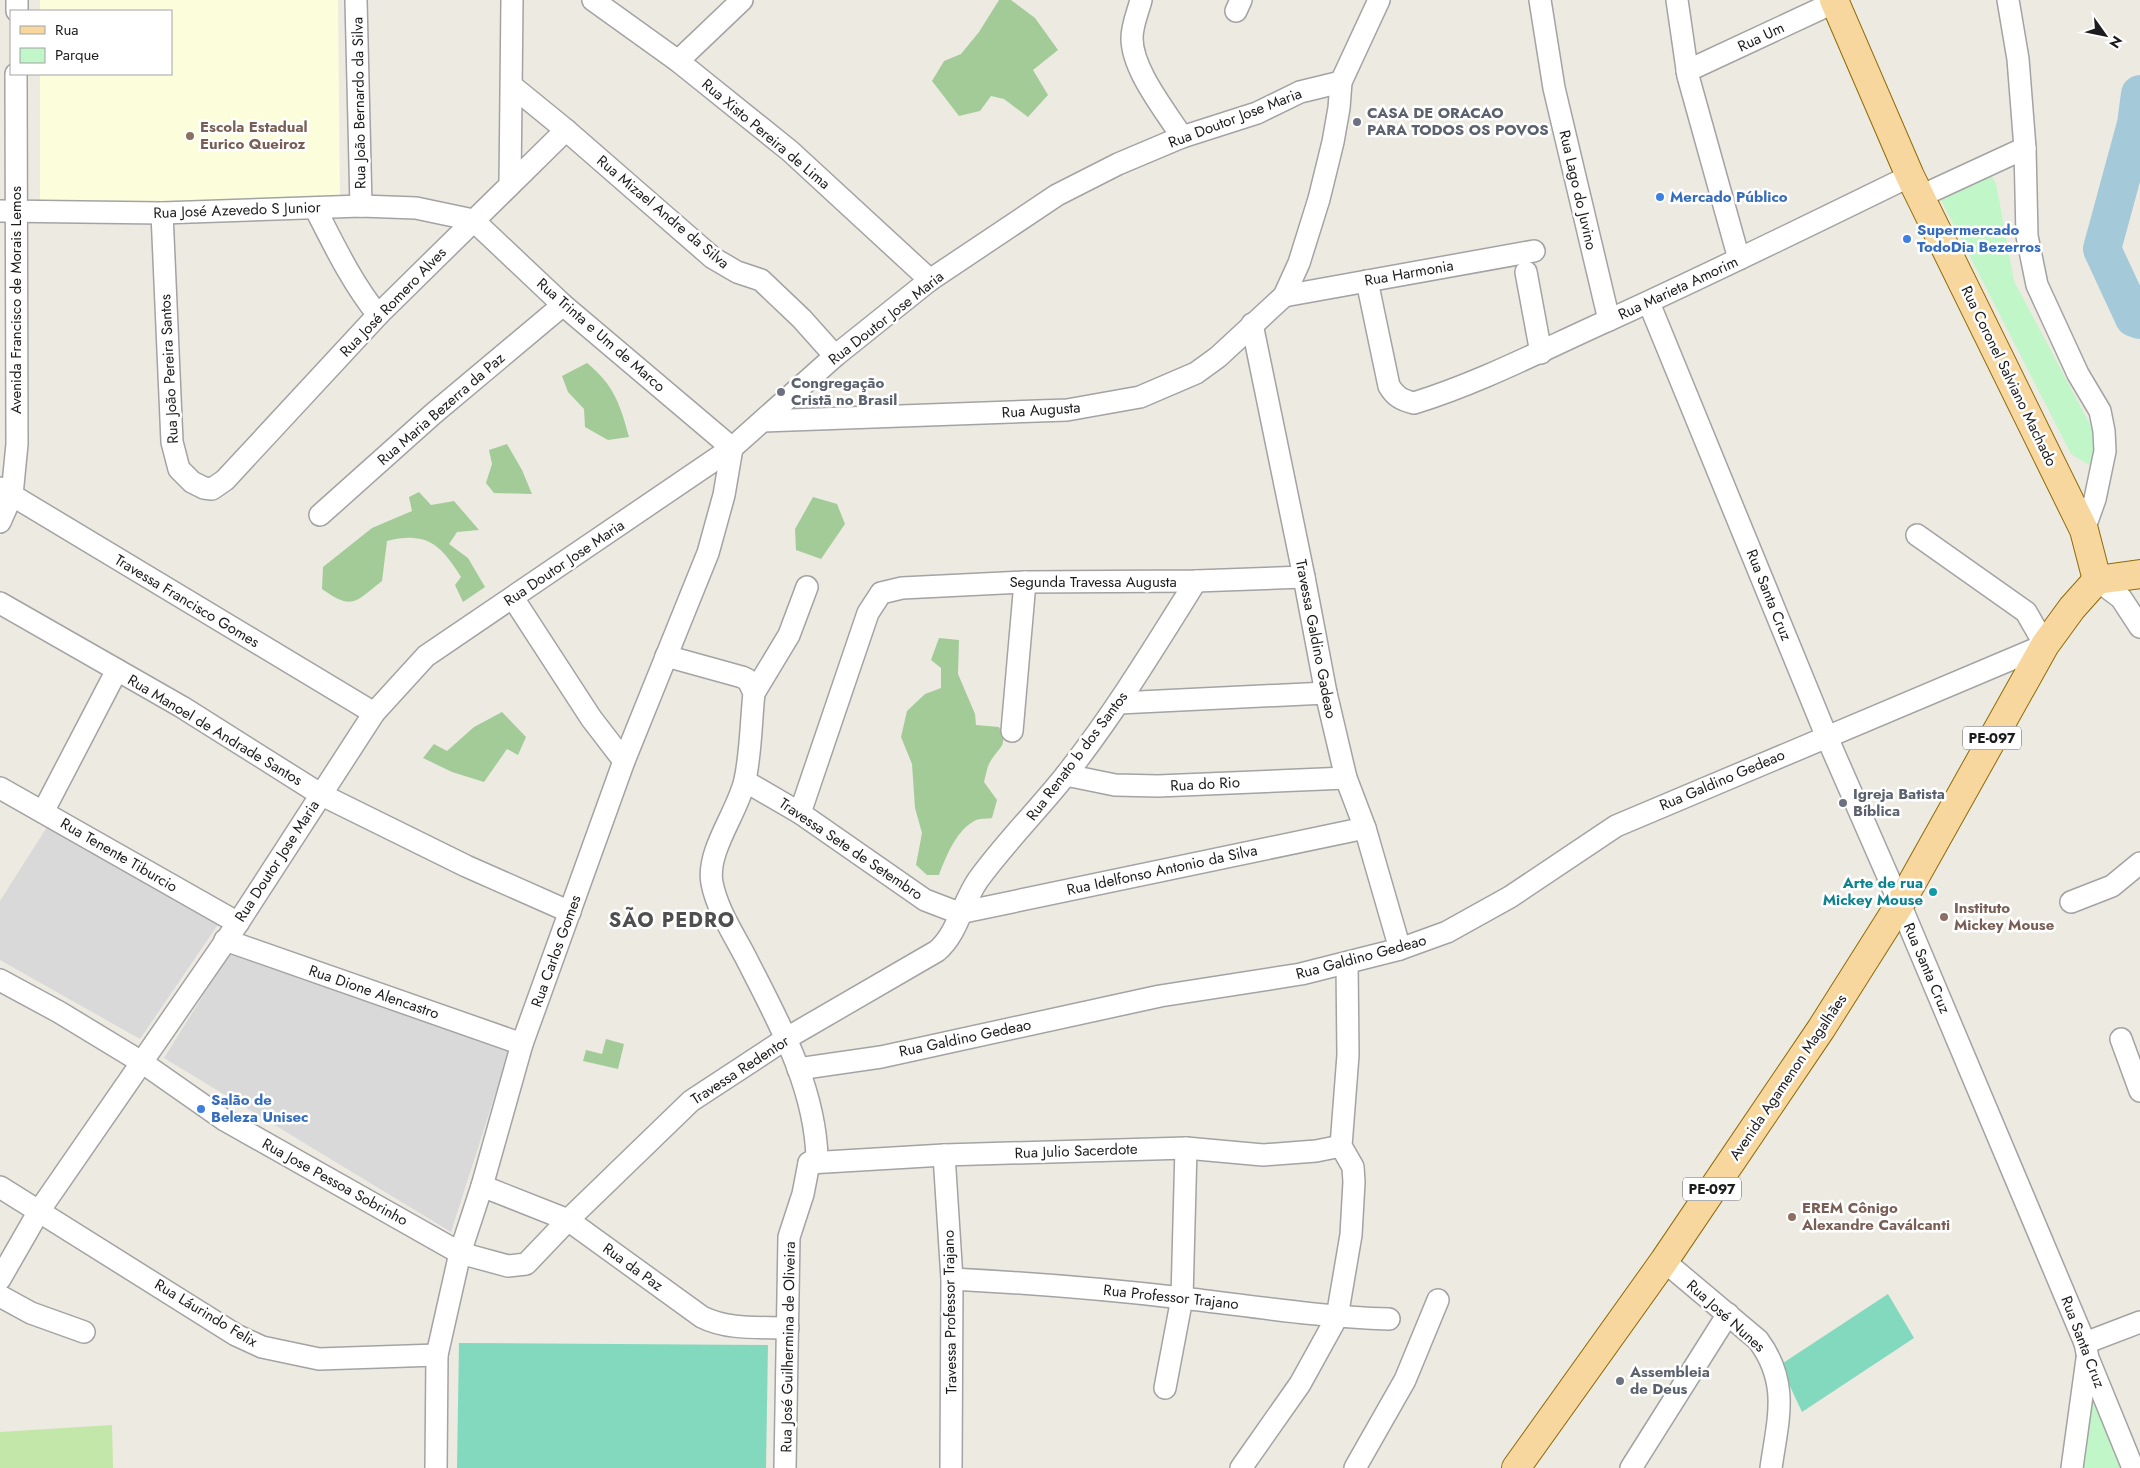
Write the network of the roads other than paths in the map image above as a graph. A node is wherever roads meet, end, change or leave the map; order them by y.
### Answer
1 (356, 0) edge
2 (512, 0) edge
3 (593, 0) edge
4 (742, 0) edge
5 (1141, 0) edge
6 (1379, 0) edge
7 (1540, 0) edge
8 (1677, 0) edge
9 (2008, 0) edge
10 (1835, 1) edge
11 (678, 61) junction
12 (1687, 71) junction
13 (16, 75) edge
14 (1341, 82) junction
15 (512, 86) junction
16 (566, 130) junction
17 (1182, 137) junction
18 (2025, 148) junction
19 (510, 185) junction
20 (1916, 186) junction
21 (361, 206) junction
22 (315, 208) junction
23 (8, 211) edge
24 (162, 212) junction
25 (473, 220) junction
26 (1534, 251) dead end
27 (1739, 260) junction
28 (1526, 272) dead end
29 (930, 280) junction
30 (1367, 281) junction
31 (1284, 296) junction
32 (1650, 303) junction
33 (563, 305) junction
34 (378, 315) junction
35 (1609, 320) junction
36 (1252, 324) junction
37 (1541, 353) junction
38 (835, 356) junction
39 (763, 422) junction
40 (732, 448) junction
41 (225, 480) joint
42 (6, 492) edge
43 (320, 516) dead end
44 (0, 522) edge
45 (2084, 530) junction
46 (1916, 535) dead end
47 (2140, 574) edge
48 (1304, 577) junction
49 (2097, 580) junction
50 (1196, 581) junction
51 (1025, 582) junction
52 (807, 587) dead end
53 (513, 598) junction
54 (0, 603) edge
55 (2140, 628) edge
56 (2045, 644) junction
57 (666, 656) junction
58 (117, 670) junction
59 (754, 693) junction
60 (1326, 694) junction
61 (1119, 703) junction
62 (374, 713) junction
63 (1012, 731) dead end
64 (1826, 735) junction
65 (624, 761) junction
66 (1066, 775) junction
67 (1346, 778) junction
68 (745, 781) junction
69 (0, 788) edge
70 (320, 794) junction
71 (43, 812) junction
72 (800, 813) junction
73 (1365, 828) junction
74 (2140, 864) edge
75 (2071, 902) dead end
76 (1900, 904) junction
77 (570, 912) junction
78 (957, 920) junction
79 (238, 923) junction
80 (225, 940) junction
81 (1400, 950) junction
82 (1347, 963) junction
83 (0, 980) edge
84 (787, 1038) junction
85 (2121, 1039) dead end
86 (522, 1044) junction
87 (143, 1063) junction
88 (798, 1069) junction
89 (2140, 1091) edge
90 (1341, 1146) junction
91 (1186, 1148) junction
92 (944, 1155) junction
93 (810, 1163) junction
94 (482, 1186) junction
95 (0, 1187) edge
96 (40, 1211) junction
97 (568, 1220) junction
98 (460, 1253) junction
99 (1664, 1261) junction
100 (526, 1264) joint
101 (0, 1279) edge
102 (952, 1279) junction
103 (0, 1296) edge
104 (1182, 1298) junction
105 (1438, 1300) dead end
106 (1728, 1314) junction
107 (1337, 1317) junction
108 (1389, 1319) dead end
109 (2140, 1322) edge
110 (788, 1328) junction
111 (84, 1332) dead end
112 (2086, 1350) junction
113 (437, 1355) junction
114 (1165, 1388) dead end
115 (2076, 1437) junction
116 (436, 1468) edge
117 (785, 1468) edge
118 (951, 1468) edge
119 (1241, 1468) edge
120 (1355, 1468) edge
121 (1516, 1468) edge
122 (1631, 1468) edge
123 (1771, 1468) edge
124 (2072, 1468) edge
125 (2082, 1468) edge
126 (2133, 1468) edge

1 - 21 street, Rua João Bernardo da Silva
2 - 15 street
3 - 11 street, Rua Xisto Pereira de Lima
4 - 11 street
5 - 17 street
6 - 14 street
7 - 35 street, Rua Lago do Juvino
8 - 12 street
9 - 18 street
10 - 12 street, Rua Um
10 - 20 main road, Rua Coronel Salviano Machado
11 - 29 street, Rua Xisto Pereira de Lima
12 - 27 street
13 - 23 street, Avenida Francisco de Morais Lemos
14 - 17 street, Rua Doutor Jose Maria
14 - 31 street
15 - 16 street, Rua Mizael Andre da Silva
15 - 19 street
16 - 19 street, Rua José Romero Alves
16 - 38 street, Rua Mizael Andre da Silva
17 - 29 street, Rua Doutor Jose Maria
18 - 20 street, Rua Marieta Amorim
18 - 45 street
19 - 25 street, Rua José Romero Alves
20 - 27 street, Rua Marieta Amorim
20 - 45 main road, Rua Coronel Salviano Machado
21 - 22 street, Rua José Azevedo S Junior
21 - 25 street, Rua José Azevedo S Junior
22 - 24 street, Rua José Azevedo S Junior
22 - 34 street
23 - 24 street, Rua José Azevedo S Junior
23 - 42 street, Avenida Francisco de Morais Lemos
24 - 41 street, Rua João Pereira Santos
25 - 33 street, Rua Trinta e Um de Marco
25 - 34 street, Rua José Romero Alves
26 - 30 street, Rua Harmonia
27 - 32 street, Rua Marieta Amorim
28 - 37 street
29 - 38 street, Rua Doutor Jose Maria
30 - 31 street, Rua Harmonia
30 - 37 street, Rua Marieta Amorim
31 - 36 street, Rua Augusta
32 - 35 street, Rua Marieta Amorim
32 - 64 street, Rua Santa Cruz
33 - 40 street, Rua Trinta e Um de Marco
33 - 43 street, Rua Maria Bezerra da Paz
34 - 41 street, Rua José Romero Alves
35 - 37 street, Rua Marieta Amorim
36 - 39 street, Rua Augusta
36 - 48 street, Travessa Galdino Gadeao
38 - 39 street, Rua Doutor Jose Maria
39 - 40 street, Rua Doutor Jose Maria
40 - 53 street, Rua Doutor Jose Maria
40 - 57 street, Rua Carlos Gomes
42 - 44 street, Avenida Francisco de Morais Lemos
42 - 62 street, Travessa Francisco Gomes
45 - 49 main road, Rua Coronel Salviano Machado
46 - 56 street
47 - 49 main road
48 - 50 street, Segunda Travessa Augusta
48 - 60 street, Travessa Galdino Gadeao
49 - 55 street
49 - 56 main road, PE-097
50 - 51 street, Segunda Travessa Augusta
50 - 61 street, Rua Renato b dos Santos
51 - 63 street
51 - 72 street, Segunda Travessa Augusta
52 - 59 street
53 - 62 street, Rua Doutor Jose Maria
53 - 65 street
54 - 58 street, Rua Manoel de Andrade Santos
56 - 64 street, Rua Galdino Gedeao
56 - 76 main road, PE-097
57 - 59 street
57 - 65 street, Rua Carlos Gomes
58 - 70 street, Rua Manoel de Andrade Santos
58 - 71 street
59 - 68 street, Rua José Guilhermina de Oliveira
60 - 61 street
60 - 67 street, Travessa Galdino Gadeao
61 - 66 street, Rua Renato b dos Santos
62 - 70 street, Rua Doutor Jose Maria
64 - 76 street, Rua Santa Cruz
64 - 81 street, Rua Galdino Gedeao
65 - 77 street, Rua Carlos Gomes
66 - 67 street, Rua do Rio
66 - 78 street, Rua Renato b dos Santos
67 - 73 street, Travessa Galdino Gadeao
68 - 72 street, Travessa Sete de Setembro
68 - 84 street, Rua José Guilhermina de Oliveira
69 - 71 street, Rua Tenente Tiburcio
70 - 77 street, Rua Manoel de Andrade Santos
70 - 79 street, Rua Doutor Jose Maria
71 - 79 street, Rua Tenente Tiburcio
72 - 78 street, Travessa Sete de Setembro
73 - 78 street, Rua Idelfonso Antonio da Silva
73 - 81 street, Travessa Galdino Gadeao
74 - 75 street
76 - 99 main road, Avenida Agamenon Magalhães / PE-097
76 - 112 street, Rua Santa Cruz
77 - 86 street, Rua Carlos Gomes
78 - 84 street, Travessa Redentor
79 - 80 street, Rua Doutor Jose Maria
80 - 86 street, Rua Dione Alencastro
80 - 87 street, Rua Doutor Jose Maria
81 - 82 street, Rua Galdino Gedeao
82 - 88 street, Rua Galdino Gedeao
82 - 90 street
83 - 87 street, Rua Jose Pessoa Sobrinho
84 - 88 street, Rua José Guilhermina de Oliveira
84 - 97 street, Travessa Redentor
85 - 89 street
86 - 94 street, Rua Carlos Gomes
87 - 96 street, Rua Doutor Jose Maria
87 - 98 street, Rua Jose Pessoa Sobrinho
88 - 93 street, Rua José Guilhermina de Oliveira
90 - 91 street, Rua Julio Sacerdote
90 - 107 street
91 - 92 street, Rua Julio Sacerdote
91 - 104 street
92 - 93 street, Rua Julio Sacerdote
92 - 102 street, Travessa Professor Trajano
93 - 110 street, Rua José Guilhermina de Oliveira
94 - 97 street, Rua da Paz
94 - 98 street, Rua Carlos Gomes
95 - 96 street, Rua Láurindo Felix
96 - 101 street, Rua Doutor Jose Maria
96 - 113 street, Rua Láurindo Felix
97 - 100 street, Travessa Redentor
97 - 110 street, Rua da Paz
98 - 100 street, Rua Jose Pessoa Sobrinho
98 - 113 street, Rua Carlos Gomes
99 - 106 street, Rua José Nunes
99 - 121 main road, Avenida Agamenon Magalhães / PE-097
102 - 104 street, Rua Professor Trajano
102 - 118 street, Travessa Professor Trajano
103 - 111 street
104 - 107 street, Rua Professor Trajano
104 - 114 street
105 - 120 street
106 - 122 street
106 - 123 street, Rua José Nunes
107 - 108 street, Rua Professor Trajano
107 - 119 street
109 - 112 street
110 - 117 street, Rua José Guilhermina de Oliveira
112 - 115 street
112 - 126 street, Rua Santa Cruz
113 - 116 street, Rua Carlos Gomes
115 - 124 street
115 - 125 street

